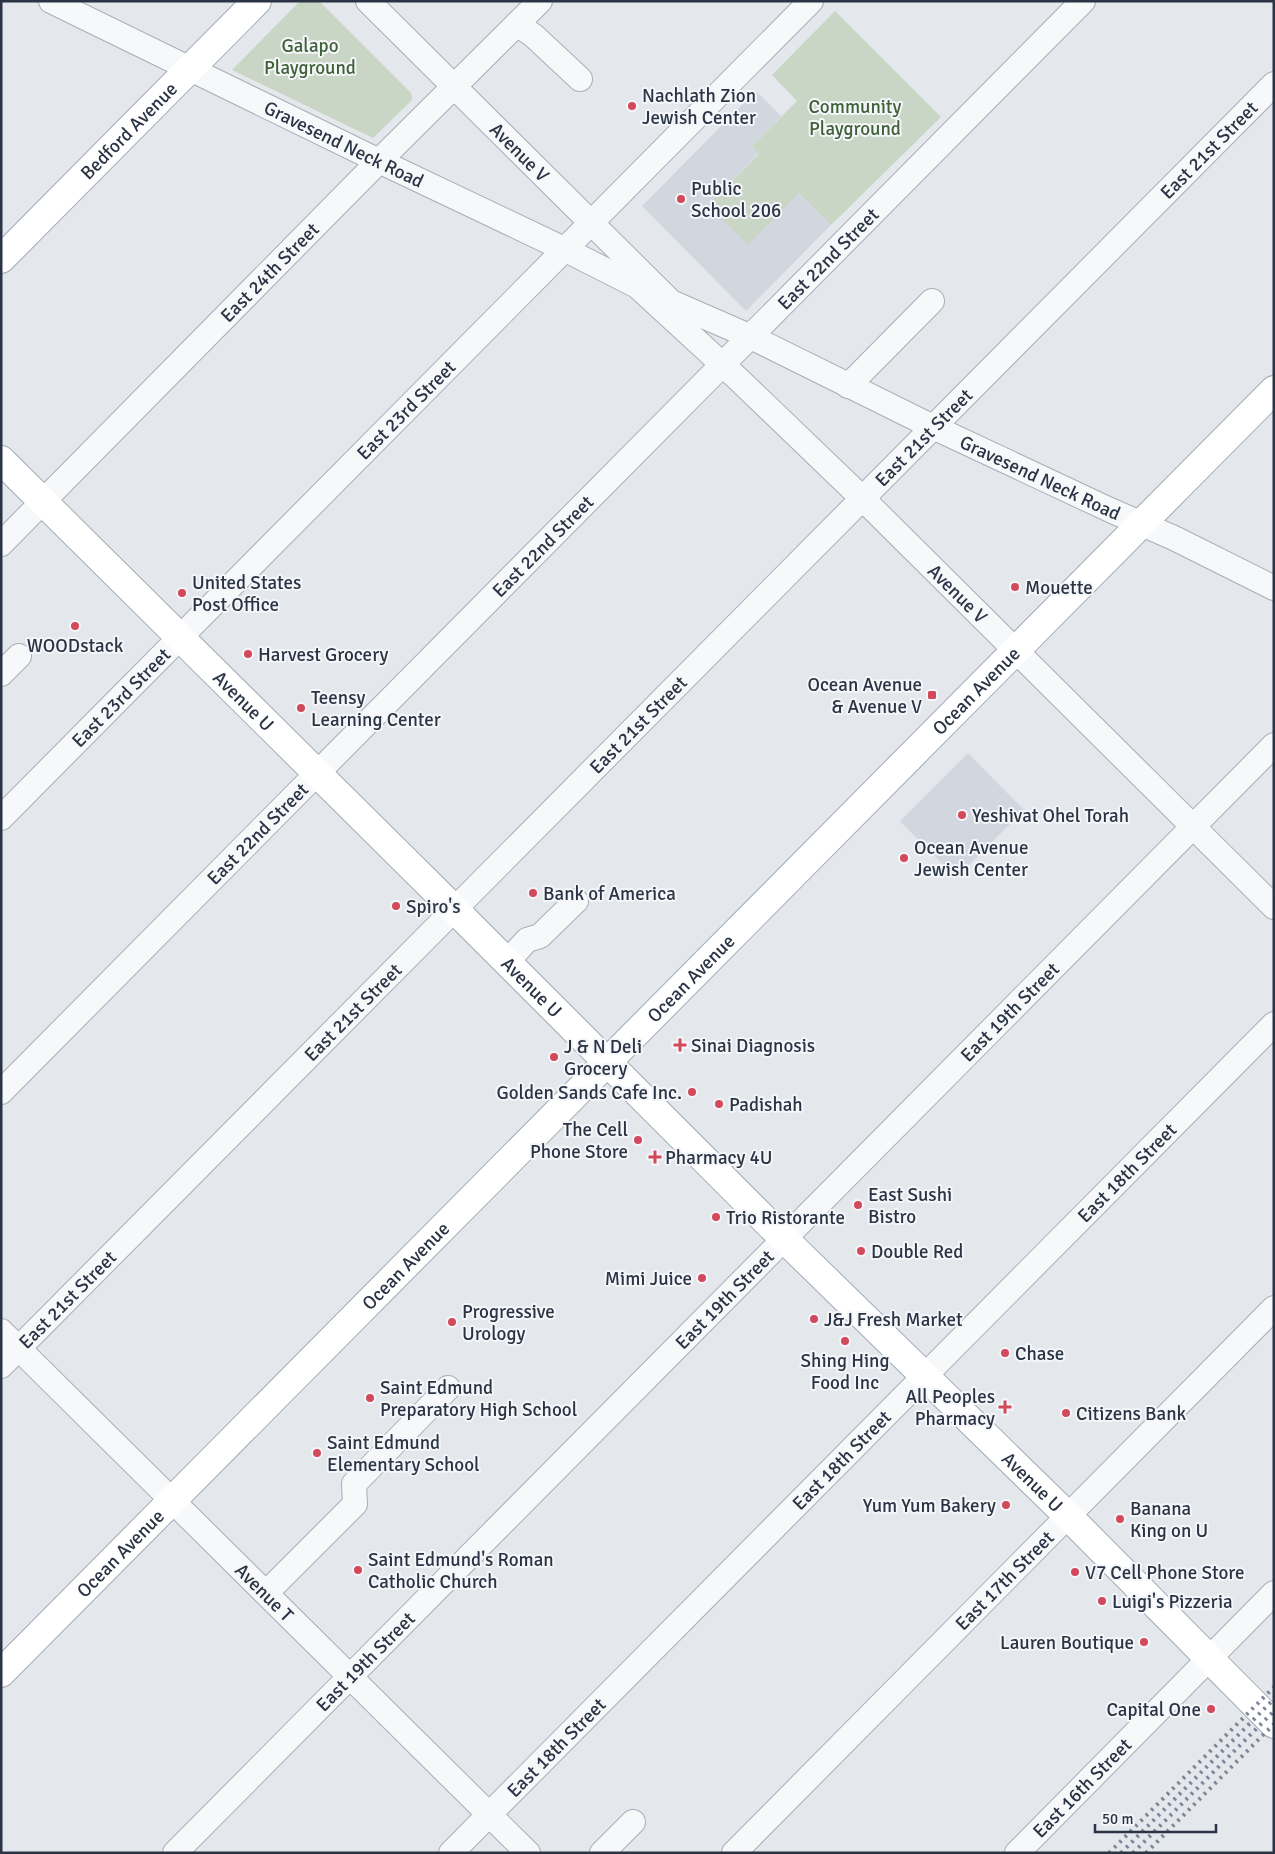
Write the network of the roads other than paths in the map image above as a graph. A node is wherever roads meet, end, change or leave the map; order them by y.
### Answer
1 (51, 1) edge
2 (257, 1) edge
3 (368, 1) edge
4 (540, 1) edge
5 (811, 1) edge
6 (1083, 1) edge
7 (518, 24) junction
8 (190, 69) junction
9 (580, 79) dead end
10 (1274, 84) edge
11 (454, 87) junction
12 (379, 161) junction
13 (591, 222) junction
14 (564, 249) junction
15 (1, 260) edge
16 (637, 286) joint
17 (932, 301) dead end
18 (671, 302) joint
19 (751, 338) junction
20 (723, 366) junction
21 (848, 386) junction
22 (1274, 390) edge
23 (933, 427) junction
24 (1, 460) edge
25 (863, 498) junction
26 (44, 502) junction
27 (1141, 523) junction
28 (1, 544) edge
29 (1274, 588) edge
30 (181, 637) junction
31 (1014, 651) junction
32 (20, 656) dead end
33 (1, 674) edge
34 (1274, 745) edge
35 (318, 774) junction
36 (1, 818) edge
37 (1193, 826) junction
38 (576, 901) dead end
39 (1274, 907) edge
40 (455, 910) junction
41 (507, 962) junction
42 (1274, 1024) edge
43 (607, 1064) junction
44 (1, 1092) edge
45 (784, 1239) junction
46 (1274, 1308) edge
47 (1, 1331) edge
48 (19, 1348) junction
49 (1, 1366) edge
50 (924, 1376) junction
51 (448, 1388) dead end
52 (173, 1501) junction
53 (1068, 1516) junction
54 (266, 1593) junction
55 (1274, 1594) edge
56 (1208, 1659) junction
57 (1, 1673) edge
58 (350, 1677) junction
59 (1274, 1724) edge
60 (489, 1814) junction
61 (633, 1822) dead end
62 (175, 1853) edge
63 (451, 1853) edge
64 (528, 1853) edge
65 (602, 1853) edge
66 (734, 1853) edge
67 (1017, 1853) edge

1 - 8 street, Gravesend Neck Road
2 - 8 main road, Bedford Avenue
3 - 11 street, Avenue V
4 - 7 street, East 24th Street
5 - 13 street, East 23rd Street
6 - 19 street, East 22nd Street
7 - 9 street
7 - 11 street, East 24th Street
8 - 12 street, Gravesend Neck Road
8 - 15 main road, Bedford Avenue
10 - 23 street, East 21st Street
11 - 12 street, East 24th Street
11 - 13 street, Avenue V
12 - 14 street, Gravesend Neck Road
12 - 26 street, East 24th Street
13 - 14 street, East 23rd Street
13 - 18 street, Avenue V
14 - 16 street, Gravesend Neck Road
14 - 30 street, East 23rd Street
16 - 20 street, Avenue V
17 - 21 street
18 - 19 street, Gravesend Neck Road
19 - 20 street, East 22nd Street
19 - 21 street, Gravesend Neck Road
20 - 25 street, Avenue V
20 - 35 street, East 22nd Street
21 - 23 street, Gravesend Neck Road
22 - 27 main road, Ocean Avenue
23 - 25 street, East 21st Street
23 - 27 street, Gravesend Neck Road
24 - 26 main road, Avenue U
25 - 31 street, Avenue V
25 - 40 street, East 21st Street
26 - 28 street, East 24th Street
26 - 30 main road, Avenue U
27 - 29 street, Gravesend Neck Road
27 - 31 main road, Ocean Avenue
30 - 35 main road, Avenue U
30 - 36 street, East 23rd Street
31 - 37 street, Avenue V
31 - 43 main road, Ocean Avenue
32 - 33 street
34 - 37 street, East 19th Street
35 - 40 main road, Avenue U
35 - 44 street, East 22nd Street
37 - 39 street, Avenue V
37 - 45 street, East 19th Street
38 - 41 street
40 - 41 main road, Avenue U
40 - 48 street, East 21st Street
41 - 43 main road, Avenue U
42 - 50 street, East 18th Street
43 - 45 main road, Avenue U
43 - 52 main road, Ocean Avenue
45 - 50 main road, Avenue U
45 - 58 street, East 19th Street
46 - 53 street, East 17th Street
47 - 48 street, Avenue T
48 - 49 street, East 21st Street
48 - 52 street, Avenue T
50 - 53 main road, Avenue U
50 - 60 street, East 18th Street
51 - 54 street
52 - 54 street, Avenue T
52 - 57 main road, Ocean Avenue
53 - 56 main road, Avenue U
53 - 66 street, East 17th Street
54 - 58 street, Avenue T
55 - 56 street, East 16th Street
56 - 59 main road, Avenue U
56 - 67 street, East 16th Street
58 - 60 street, Avenue T
58 - 62 street, East 19th Street
60 - 63 street, East 18th Street
60 - 64 street, Avenue T
61 - 65 street

